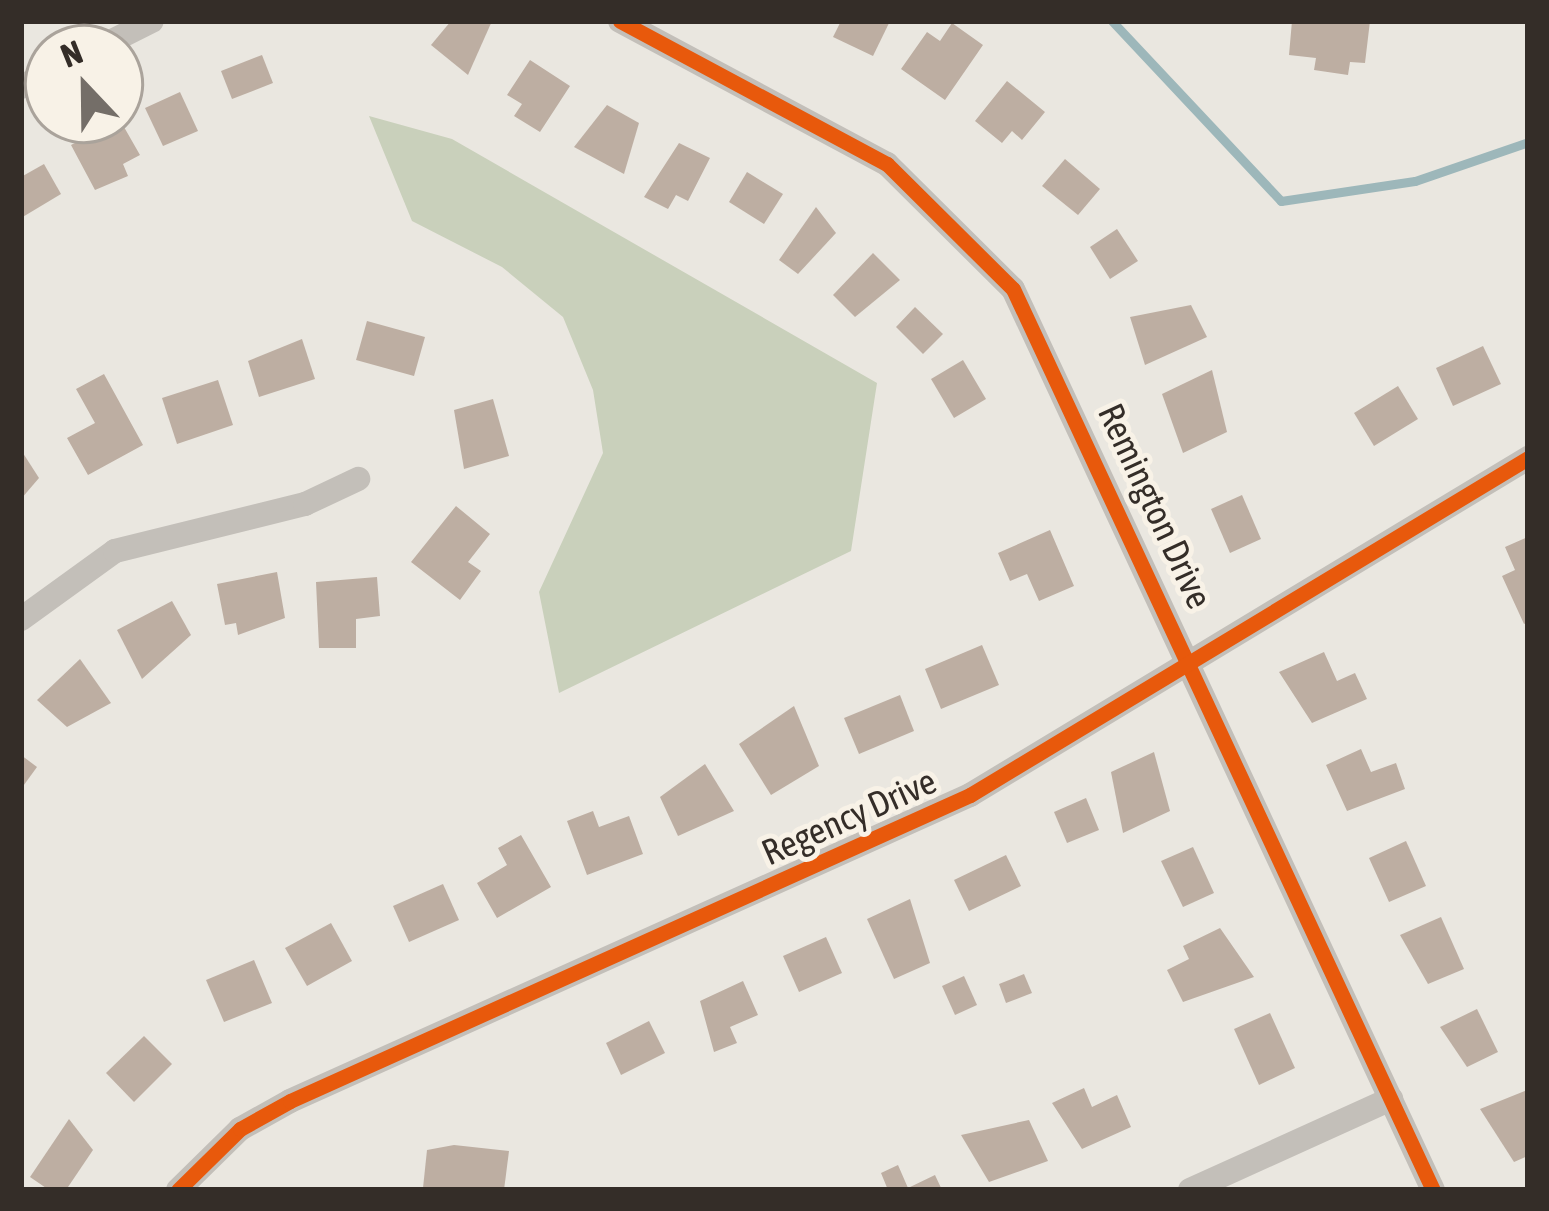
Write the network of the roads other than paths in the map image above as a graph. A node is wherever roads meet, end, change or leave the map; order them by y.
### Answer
1 (620, 21) edge
2 (1528, 458) edge
3 (358, 479) dead end
4 (21, 619) edge
5 (1195, 662) junction
6 (1391, 1099) junction
7 (178, 1190) edge
8 (1190, 1190) edge
9 (1433, 1190) edge

1 - 5 street, Remington Drive
2 - 5 street, Regency Drive
3 - 4 street
5 - 6 street, Remington Drive
5 - 7 street, Regency Drive
6 - 8 street
6 - 9 street, Remington Drive

